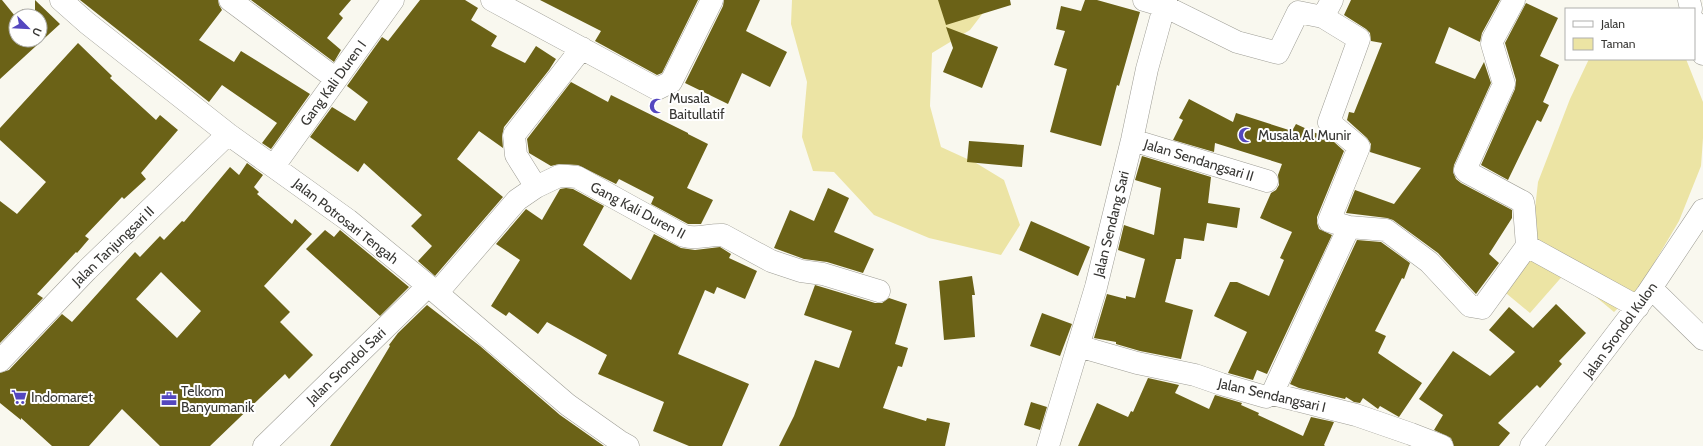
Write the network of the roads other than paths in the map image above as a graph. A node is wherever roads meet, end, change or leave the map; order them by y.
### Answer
1 (60, 0) edge
2 (230, 0) edge
3 (393, 0) edge
4 (492, 0) edge
5 (712, 0) edge
6 (1514, 0) edge
7 (1158, 2) edge
8 (1328, 8) edge
9 (1695, 25) edge
10 (582, 48) junction
11 (1703, 54) edge
12 (336, 79) junction
13 (228, 134) junction
14 (1132, 140) junction
15 (274, 166) junction
16 (1267, 181) dead end
17 (536, 187) junction
18 (1703, 210) edge
19 (1349, 227) junction
20 (1527, 246) junction
21 (1651, 288) junction
22 (433, 289) junction
23 (879, 291) dead end
24 (1638, 307) junction
25 (1703, 340) edge
26 (1078, 346) junction
27 (0, 361) edge
28 (1272, 394) junction
29 (264, 446) edge
30 (628, 446) edge
31 (1048, 446) edge
32 (1442, 446) edge
33 (1531, 446) edge

1 - 13 street, Jalan Potrosari Tengah
2 - 12 street
3 - 12 street, Gang Kali Duren I
4 - 10 street
5 - 10 street
6 - 20 street
7 - 8 street
7 - 14 street, Jalan Sendang Sari
8 - 19 street
9 - 11 street
10 - 17 street
12 - 15 street, Gang Kali Duren I
13 - 15 street, Jalan Potrosari Tengah
13 - 27 street, Jalan Tanjungsari II
14 - 16 street, Jalan Sendangsari II
14 - 26 street, Jalan Sendang Sari
15 - 22 street, Jalan Potrosari Tengah
17 - 22 street, Gang Kali Duren II
17 - 23 street, Gang Kali Duren II
18 - 21 street, Jalan Srondol Kulon
19 - 20 street
19 - 28 street
20 - 24 street
21 - 24 street, Jalan Srondol Kulon
21 - 25 street
22 - 29 street, Jalan Srondol Sari
22 - 30 street, Jalan Potrosari Tengah
24 - 33 street, Jalan Srondol Kulon
26 - 28 street, Jalan Sendangsari I
26 - 31 street, Jalan Sendang Sari
28 - 32 street, Jalan Sendangsari I

